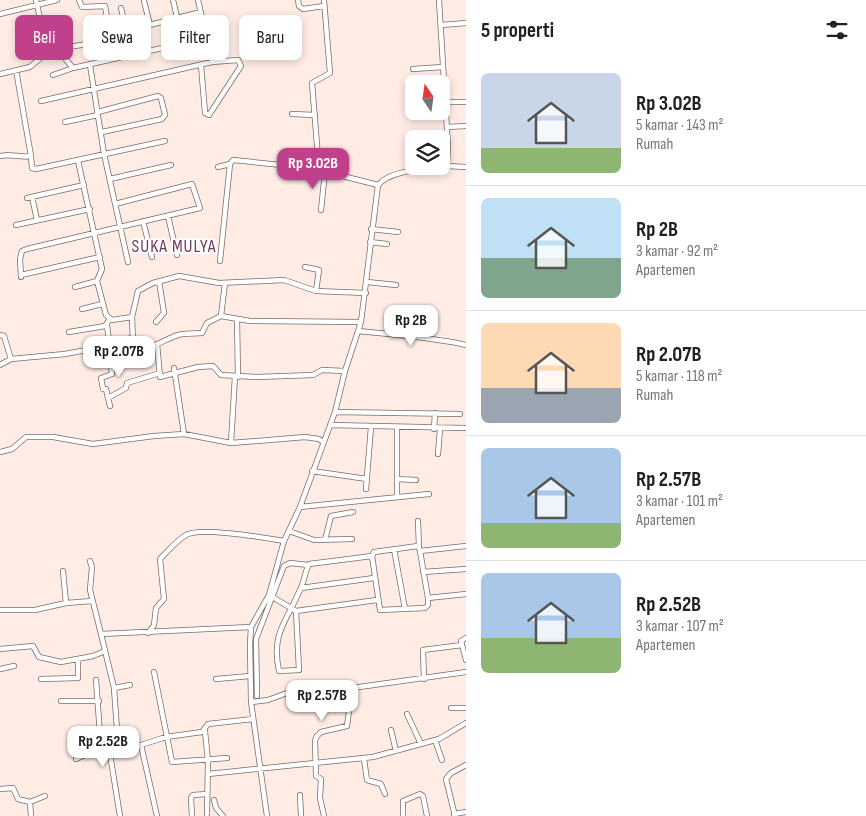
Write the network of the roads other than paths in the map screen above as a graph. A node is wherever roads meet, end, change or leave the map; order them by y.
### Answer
1 (57, 0) edge
2 (79, 0) edge
3 (173, 0) edge
4 (198, 0) edge
5 (298, 0) edge
6 (324, 0) edge
7 (439, 0) edge
8 (144, 1) edge
9 (37, 2) edge
10 (324, 6) junction
11 (121, 8) dead end
12 (201, 12) junction
13 (0, 14) edge
14 (40, 15) edge
15 (123, 15) edge
16 (148, 15) edge
17 (177, 15) edge
18 (187, 15) edge
19 (202, 15) edge
20 (466, 23) edge
21 (442, 25) junction
22 (73, 46) edge
23 (40, 60) edge
24 (66, 60) edge
25 (111, 60) edge
26 (212, 62) joint
27 (90, 65) junction
28 (201, 65) junction
29 (443, 67) junction
30 (73, 68) junction
31 (413, 69) dead end
32 (16, 70) junction
33 (0, 74) edge
34 (53, 75) dead end
35 (444, 75) edge
36 (95, 90) junction
37 (41, 101) dead end
38 (450, 102) edge
39 (466, 102) edge
40 (98, 113) junction
41 (292, 114) dead end
42 (315, 115) junction
43 (447, 120) edge
44 (65, 122) dead end
45 (466, 126) edge
46 (447, 127) joint
47 (102, 132) junction
48 (165, 141) dead end
49 (104, 154) junction
50 (0, 156) edge
51 (31, 156) junction
52 (78, 160) junction
53 (230, 164) junction
54 (171, 165) dead end
55 (450, 166) edge
56 (218, 167) dead end
57 (466, 168) edge
58 (319, 170) junction
59 (325, 172) junction
60 (405, 173) edge
61 (110, 179) junction
62 (84, 185) junction
63 (378, 185) junction
64 (114, 204) junction
65 (90, 208) junction
66 (321, 210) dead end
67 (168, 216) junction
68 (38, 220) junction
69 (143, 221) junction
70 (16, 224) dead end
71 (119, 227) junction
72 (371, 229) junction
73 (398, 232) dead end
74 (95, 233) junction
75 (370, 242) junction
76 (387, 244) dead end
77 (177, 255) dead end
78 (100, 257) junction
79 (152, 257) dead end
80 (220, 261) dead end
81 (128, 262) dead end
82 (305, 267) dead end
83 (97, 281) junction
84 (159, 281) junction
85 (367, 282) junction
86 (225, 283) junction
87 (396, 285) dead end
88 (75, 286) dead end
89 (316, 290) junction
90 (366, 293) junction
91 (102, 304) junction
92 (82, 309) dead end
93 (221, 316) junction
94 (132, 317) junction
95 (110, 319) junction
96 (237, 319) junction
97 (156, 322) dead end
98 (361, 322) junction
99 (107, 325) junction
100 (358, 331) junction
101 (69, 332) dead end
102 (0, 335) edge
103 (132, 338) junction
104 (157, 344) junction
105 (109, 345) junction
106 (466, 346) edge
107 (11, 359) junction
108 (0, 365) edge
109 (174, 371) junction
110 (345, 371) junction
111 (160, 373) junction
112 (236, 376) junction
113 (108, 398) junction
114 (110, 406) dead end
115 (335, 412) junction
116 (435, 413) junction
117 (460, 414) dead end
118 (330, 425) junction
119 (371, 427) junction
120 (397, 428) junction
121 (466, 428) edge
122 (434, 429) junction
123 (440, 429) junction
124 (184, 434) junction
125 (323, 442) junction
126 (231, 443) junction
127 (0, 452) edge
128 (438, 454) dead end
129 (312, 471) junction
130 (367, 479) junction
131 (397, 479) junction
132 (416, 480) dead end
133 (366, 489) dead end
134 (429, 494) dead end
135 (396, 496) junction
136 (300, 507) junction
137 (353, 512) dead end
138 (418, 521) dead end
139 (289, 531) junction
140 (352, 539) dead end
141 (325, 540) junction
142 (284, 541) junction
143 (466, 546) edge
144 (394, 549) junction
145 (419, 549) junction
146 (372, 556) junction
147 (90, 562) dead end
148 (308, 566) junction
149 (466, 569) edge
150 (63, 571) dead end
151 (423, 572) junction
152 (374, 578) junction
153 (301, 588) junction
154 (466, 594) edge
155 (271, 596) junction
156 (428, 598) junction
157 (377, 600) junction
158 (92, 601) junction
159 (66, 603) junction
160 (292, 607) junction
161 (405, 609) junction
162 (0, 610) edge
163 (296, 611) junction
164 (252, 627) junction
165 (148, 633) junction
166 (101, 634) junction
167 (466, 638) edge
168 (462, 646) junction
169 (0, 649) edge
170 (105, 651) junction
171 (78, 659) junction
172 (466, 660) edge
173 (14, 666) dead end
174 (0, 669) edge
175 (154, 672) dead end
176 (466, 672) edge
177 (250, 676) junction
178 (41, 679) dead end
179 (216, 679) dead end
180 (424, 679) junction
181 (96, 680) dead end
182 (130, 685) dead end
183 (114, 688) junction
184 (352, 688) junction
185 (257, 696) dead end
186 (60, 701) dead end
187 (99, 701) junction
188 (251, 702) junction
189 (451, 708) dead end
190 (466, 708) edge
191 (407, 714) dead end
192 (254, 719) junction
193 (466, 724) edge
194 (391, 730) dead end
195 (205, 731) junction
196 (166, 737) junction
197 (436, 740) junction
198 (121, 744) junction
199 (421, 744) junction
200 (142, 745) junction
201 (101, 748) junction
202 (109, 748) junction
203 (396, 751) junction
204 (227, 758) dead end
205 (76, 759) dead end
206 (364, 759) junction
207 (208, 760) junction
208 (442, 760) dead end
209 (316, 763) junction
210 (466, 765) edge
211 (261, 769) junction
212 (208, 774) junction
213 (0, 789) edge
214 (207, 794) junction
215 (385, 794) dead end
216 (300, 795) dead end
217 (45, 796) dead end
218 (214, 800) dead end
219 (30, 802) junction
220 (466, 812) edge
221 (207, 814) dead end
222 (455, 815) edge
223 (31, 816) edge
224 (120, 816) edge
225 (156, 816) edge
226 (192, 816) edge
227 (223, 816) edge
228 (267, 816) edge
229 (301, 816) edge
230 (324, 816) edge
231 (403, 816) edge
232 (427, 816) edge

1 - 9 street
2 - 22 street
3 - 17 street
4 - 12 street
5 - 10 street
6 - 10 street
7 - 21 street
8 - 16 street
9 - 13 street
9 - 14 street
10 - 42 street
11 - 15 street
12 - 18 street
12 - 19 street
20 - 21 street
21 - 29 street
23 - 32 street
24 - 30 street
25 - 27 street
26 - 28 street
26 - 28 street
27 - 30 street
27 - 36 street
28 - 36 street
29 - 31 street
29 - 35 street
30 - 34 street
32 - 33 street
32 - 51 street
36 - 37 street
36 - 40 street
38 - 39 street
40 - 44 street
40 - 47 street
40 - 47 street
41 - 42 street
42 - 58 street
43 - 46 street
45 - 46 street
47 - 49 street
48 - 49 street
49 - 52 street
49 - 61 street
50 - 51 street
51 - 52 street
52 - 62 street
53 - 56 street
53 - 58 street
53 - 80 street
54 - 61 street
55 - 57 street
58 - 59 street
59 - 63 street
59 - 66 street
60 - 63 street
61 - 64 street
62 - 65 street
62 - 68 street
63 - 72 street
64 - 67 street
64 - 71 street
65 - 68 street
65 - 74 street
67 - 69 street
67 - 77 street
68 - 70 street
69 - 71 street
69 - 79 street
71 - 74 street
71 - 81 street
72 - 73 street
72 - 75 street
74 - 78 street
74 - 78 street
75 - 76 street
75 - 85 street
78 - 83 street
82 - 89 street
83 - 88 street
83 - 91 street
84 - 86 street
84 - 94 street
84 - 97 street
85 - 87 street
85 - 90 street
86 - 89 street
86 - 93 street
89 - 90 street
90 - 98 street
91 - 92 street
91 - 95 street
93 - 96 street
93 - 104 street
94 - 95 street
94 - 103 street
95 - 99 street
96 - 98 street
96 - 112 street
98 - 100 street
99 - 101 street
99 - 105 street
100 - 106 street
100 - 110 street
102 - 107 street
103 - 104 street
103 - 105 street
104 - 111 street
105 - 107 street
105 - 113 street
107 - 108 street
109 - 111 street
109 - 112 street
109 - 124 street
110 - 112 street
110 - 115 street
111 - 113 street
112 - 126 street
113 - 114 street
115 - 116 street
115 - 118 street
116 - 117 street
116 - 122 street
118 - 119 street
118 - 125 street
119 - 120 street
119 - 130 street
120 - 122 street
120 - 131 street
121 - 123 street
122 - 123 street
123 - 128 street
124 - 126 street
124 - 127 street
125 - 126 street
125 - 129 street
129 - 130 street
129 - 136 street
130 - 133 street
131 - 132 street
131 - 135 street
134 - 135 street
135 - 136 street
136 - 139 street
137 - 141 street
138 - 145 street
139 - 141 street
139 - 142 street
140 - 141 street
142 - 155 street
142 - 165 street
143 - 145 street
144 - 145 street
144 - 146 street
144 - 161 street
145 - 151 street
146 - 148 street
146 - 152 street
147 - 158 street
148 - 153 street
148 - 155 street
149 - 151 street
150 - 159 street
151 - 156 street
152 - 153 street
152 - 157 street
153 - 160 street
154 - 156 street
155 - 160 street
155 - 164 street
155 - 185 street
156 - 161 street
157 - 161 street
157 - 163 street
158 - 159 street
158 - 166 street
159 - 162 street
160 - 163 street
160 - 163 street
164 - 165 street
164 - 177 street
165 - 166 street
166 - 170 street
167 - 168 street
168 - 172 street
168 - 180 street
169 - 171 street
170 - 171 street
170 - 183 street
171 - 178 street
173 - 174 street
175 - 196 street
176 - 180 street
177 - 179 street
177 - 188 street
180 - 184 street
181 - 187 street
182 - 183 street
183 - 198 street
184 - 188 street
184 - 209 street
186 - 187 street
187 - 201 street
188 - 192 street
189 - 190 street
191 - 199 street
192 - 195 street
192 - 211 street
193 - 197 street
194 - 203 street
195 - 196 street
195 - 207 street
196 - 200 street
196 - 207 street
197 - 199 street
197 - 208 street
198 - 200 street
198 - 202 street
199 - 203 street
200 - 225 street
201 - 202 street
201 - 205 street
202 - 224 street
203 - 206 street
204 - 207 street
206 - 209 street
206 - 215 street
207 - 212 street
209 - 211 street
209 - 230 street
210 - 222 street
211 - 212 street
211 - 228 street
212 - 214 street
213 - 219 street
214 - 221 street
214 - 226 street
216 - 229 street
217 - 219 street
218 - 227 street
219 - 223 street
220 - 222 street
231 - 232 street

